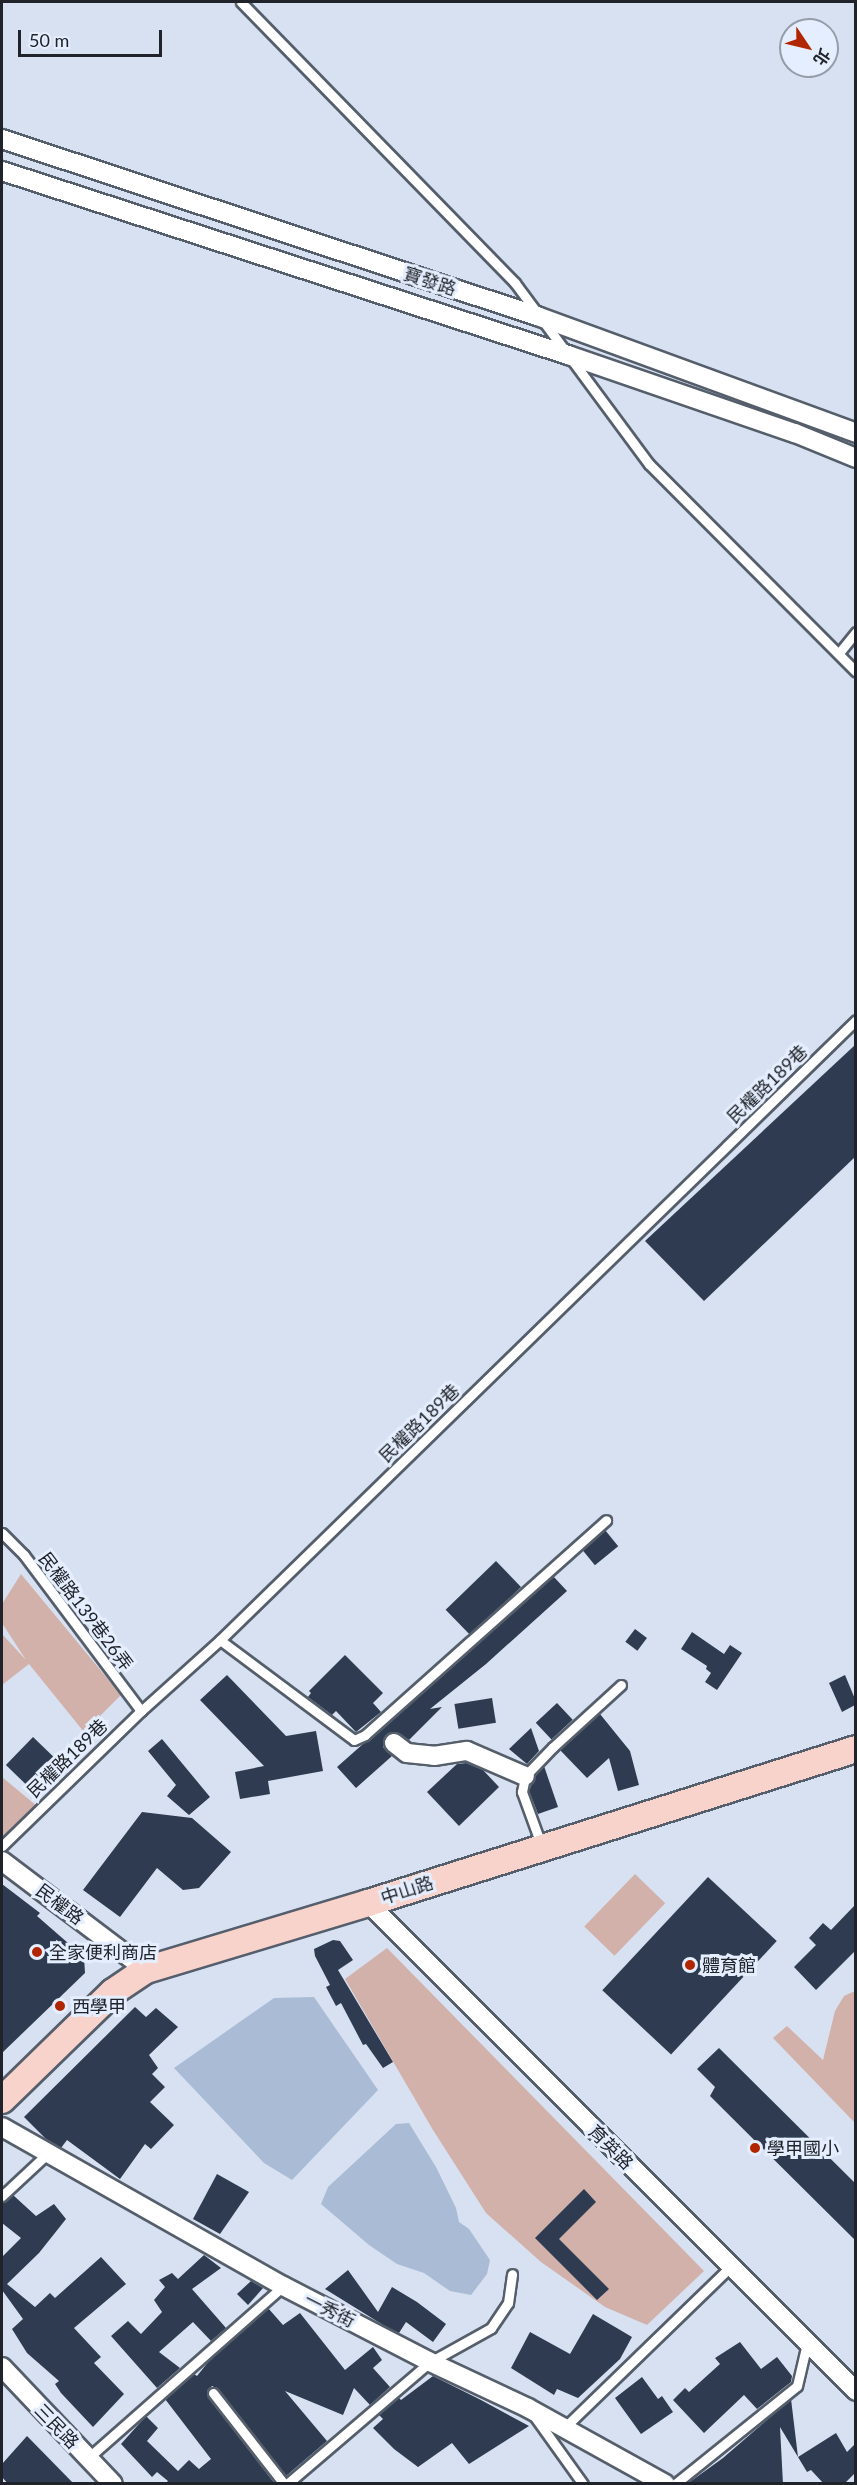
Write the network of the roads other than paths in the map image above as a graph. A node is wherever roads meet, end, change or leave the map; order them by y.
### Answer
1 (241, 2) edge
2 (2, 140) edge
3 (2, 171) edge
4 (537, 316) junction
5 (568, 355) junction
6 (855, 433) edge
7 (855, 458) edge
8 (855, 632) edge
9 (839, 654) junction
10 (855, 672) edge
11 (855, 1020) edge
12 (606, 1521) dead end
13 (2, 1533) edge
14 (220, 1640) junction
15 (621, 1685) dead end
16 (141, 1711) junction
17 (394, 1743) dead end
18 (855, 1750) edge
19 (525, 1776) junction
20 (2, 1846) edge
21 (542, 1847) junction
22 (2, 1861) edge
23 (368, 1903) junction
24 (146, 1970) junction
25 (2, 2100) edge
26 (2, 2127) edge
27 (47, 2154) junction
28 (2, 2196) edge
29 (731, 2266) junction
30 (512, 2274) dead end
31 (283, 2286) junction
32 (807, 2343) junction
33 (430, 2362) junction
34 (3, 2371) edge
35 (855, 2391) edge
36 (213, 2393) dead end
37 (528, 2408) junction
38 (565, 2427) junction
39 (88, 2458) junction
40 (113, 2484) edge
41 (285, 2484) edge
42 (583, 2484) edge
43 (665, 2484) edge
44 (675, 2484) edge

1 - 4 lane
2 - 4 street, 寶發路
3 - 5 street, 寶發路
4 - 5 lane
4 - 6 street, 寶發路
5 - 7 street, 寶發路
5 - 9 lane
8 - 9 lane
9 - 10 lane
11 - 14 lane, 民權路189巷
12 - 14 lane
13 - 16 lane, 民權路139巷26弄
14 - 16 lane, 民權路189巷
15 - 19 lane
16 - 20 lane, 民權路189巷
17 - 19 street
18 - 21 main road, 中山路
19 - 21 lane
21 - 23 main road, 中山路
22 - 24 street, 民權路
23 - 24 main road, 中山路
23 - 29 street, 育英路
24 - 25 main road, 中山路
26 - 27 street, 一秀街
27 - 28 lane
27 - 31 street, 一秀街
29 - 32 street, 育英路
29 - 38 lane
30 - 33 lane
31 - 33 street, 一秀街
31 - 39 lane
32 - 35 street, 育英路
32 - 44 lane
33 - 37 street, 一秀街
33 - 41 lane
34 - 39 street, 三民路
36 - 41 lane
37 - 38 street, 一秀街
37 - 42 lane
38 - 43 street, 一秀街
39 - 40 street, 三民路

